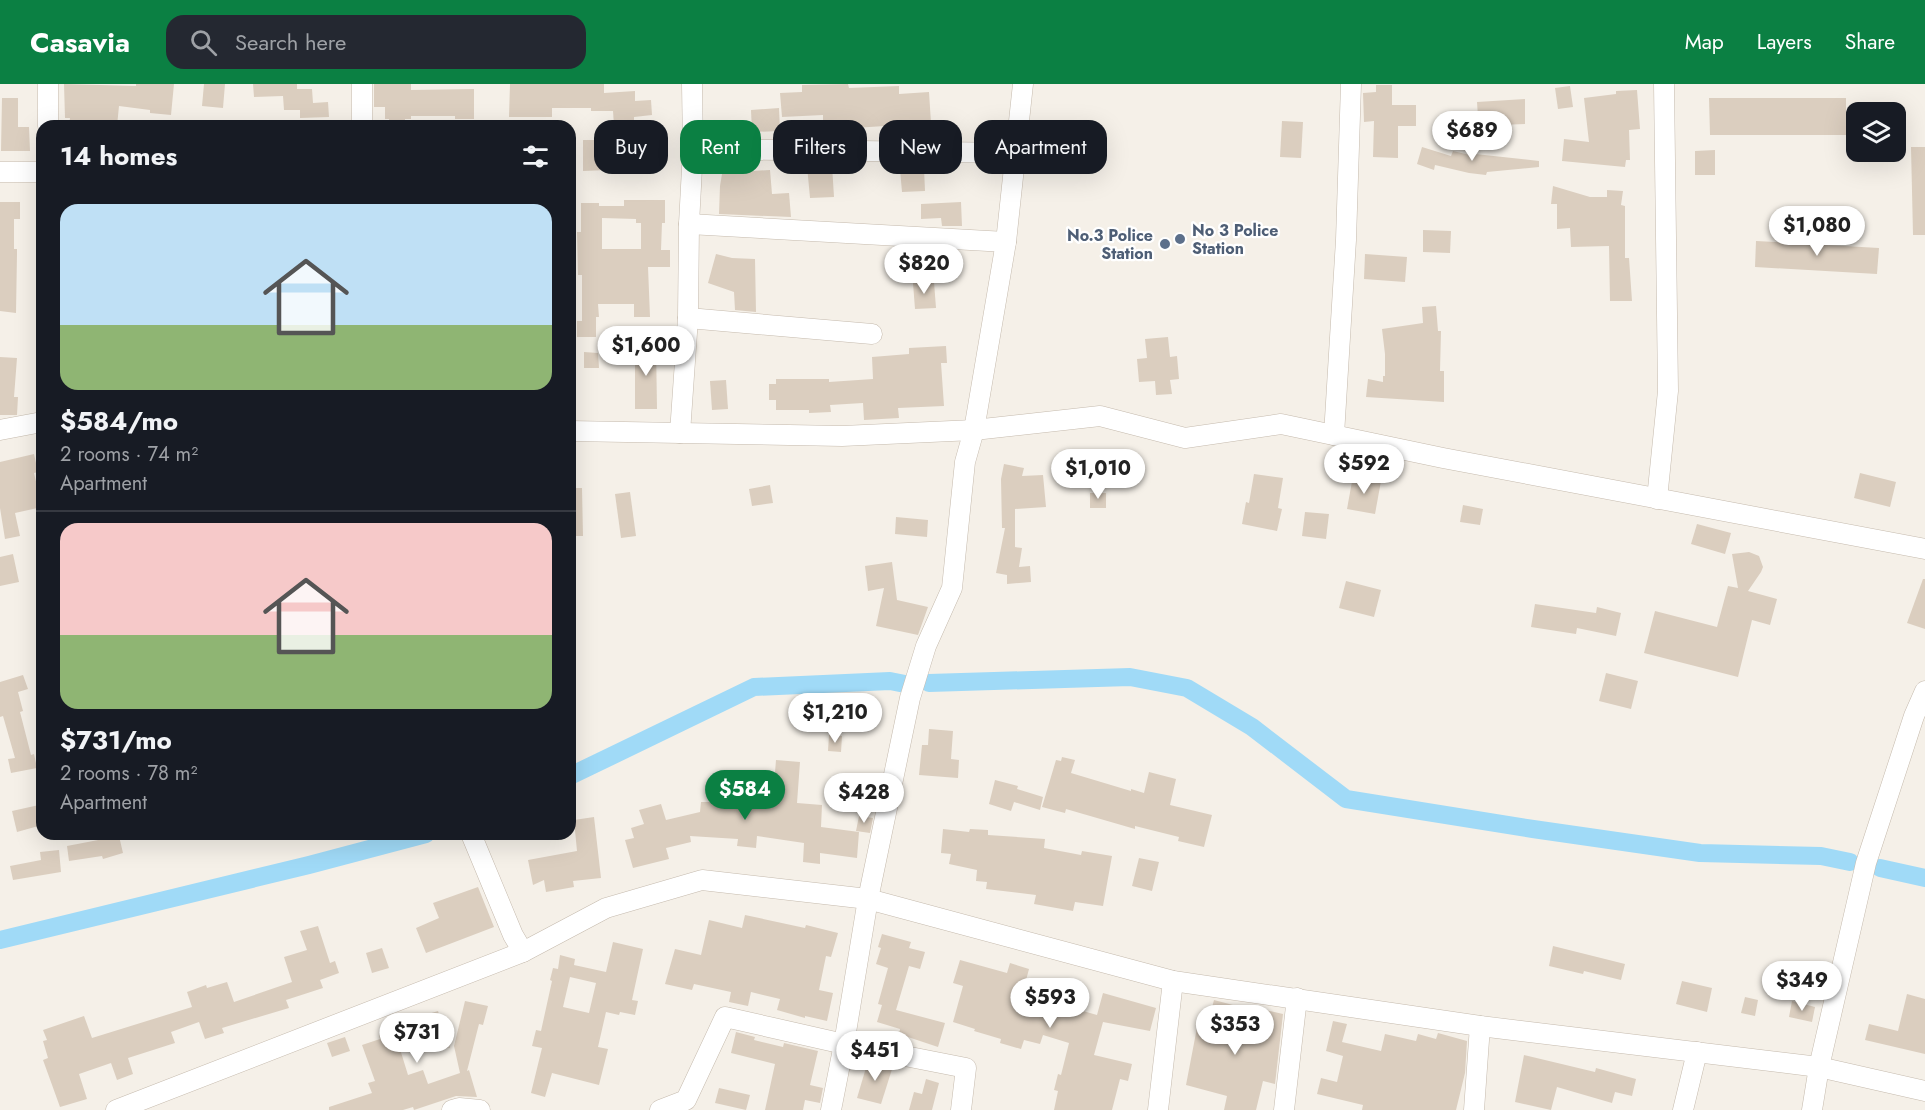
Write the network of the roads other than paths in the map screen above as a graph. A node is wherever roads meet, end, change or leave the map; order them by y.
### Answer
1 (48, 84) edge
2 (362, 84) edge
3 (692, 84) edge
4 (1023, 84) edge
5 (1350, 84) edge
6 (1664, 84) edge
7 (48, 120) edge
8 (362, 120) edge
9 (693, 120) edge
10 (1019, 120) edge
11 (761, 149) edge
12 (974, 152) edge
13 (0, 172) edge
14 (36, 172) edge
15 (692, 174) edge
16 (1013, 174) edge
17 (689, 224) junction
18 (1006, 242) junction
19 (688, 318) junction
20 (872, 334) dead end
21 (36, 423) edge
22 (0, 430) edge
23 (974, 430) junction
24 (576, 431) edge
25 (680, 433) junction
26 (1334, 435) junction
27 (1657, 499) junction
28 (1925, 549) edge
29 (1925, 691) edge
30 (473, 840) edge
31 (868, 899) junction
32 (523, 952) junction
33 (1173, 981) junction
34 (1298, 998) junction
35 (1480, 1026) junction
36 (844, 1044) junction
37 (1697, 1052) junction
38 (1819, 1066) junction
39 (1925, 1090) edge
40 (116, 1110) edge
41 (452, 1110) edge
42 (480, 1110) edge
43 (660, 1110) edge
44 (831, 1110) edge
45 (961, 1110) edge
46 (1158, 1110) edge
47 (1284, 1110) edge
48 (1474, 1110) edge
49 (1683, 1110) edge
50 (1812, 1110) edge

1 - 7 street
2 - 8 street
3 - 9 street
4 - 10 street
5 - 26 street
6 - 27 street
11 - 12 street
13 - 14 street
15 - 17 street
16 - 18 street
17 - 18 street
17 - 19 street
18 - 23 street
19 - 20 street
19 - 25 street
21 - 22 street
23 - 25 street
23 - 26 street
23 - 31 street
24 - 25 street
26 - 27 street
27 - 28 street
29 - 38 street
30 - 32 street
31 - 32 street
31 - 33 street
31 - 36 street
32 - 40 street
33 - 34 street
33 - 46 street
34 - 35 street
34 - 47 street
35 - 37 street
35 - 48 street
36 - 43 street
36 - 44 street
36 - 45 street
37 - 38 street
37 - 49 street
38 - 39 street
38 - 50 street
41 - 42 street

